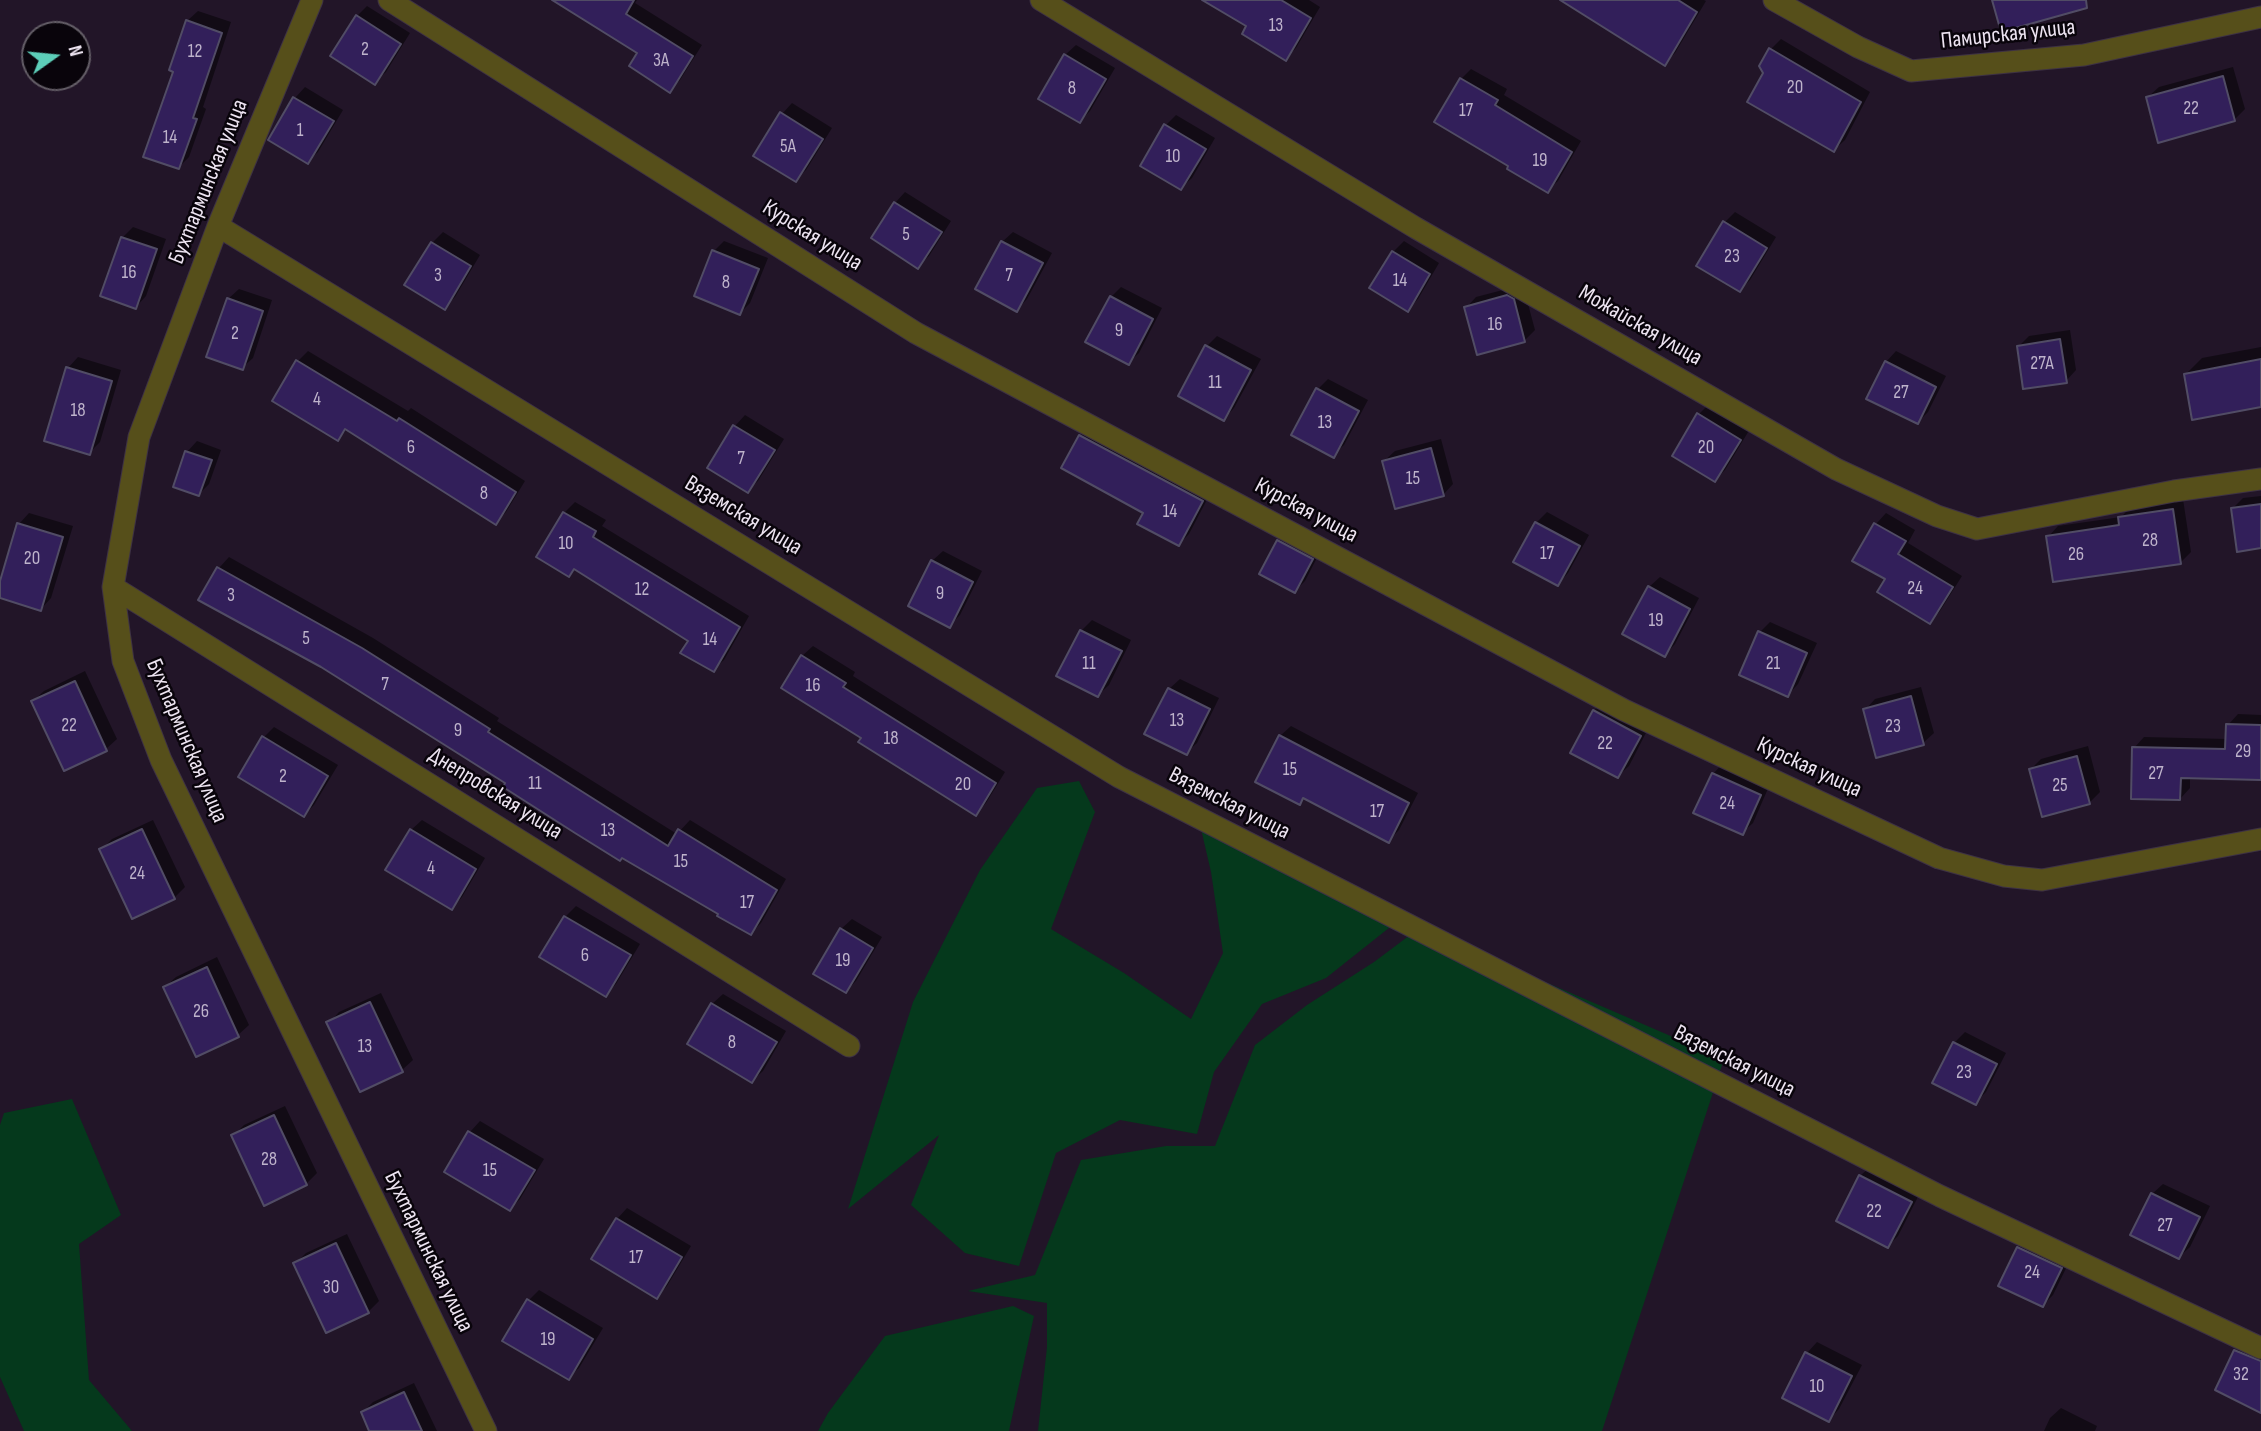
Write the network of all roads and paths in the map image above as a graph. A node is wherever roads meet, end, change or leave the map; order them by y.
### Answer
1 (312, 0) edge
2 (389, 0) edge
3 (1041, 0) edge
4 (1774, 0) edge
5 (2261, 17) edge
6 (218, 226) junction
7 (2261, 479) edge
8 (113, 587) junction
9 (2261, 839) edge
10 (849, 1046) dead end
11 (2261, 1348) edge
12 (486, 1431) edge

1 - 6 street, Бухтарминская улица
2 - 9 street, Курская улица
3 - 7 street, Можайская улица
4 - 5 street, Памирская улица
6 - 8 street, Бухтарминская улица
6 - 11 street, Вяземская улица
8 - 10 street, Днепровская улица
8 - 12 street, Бухтарминская улица

